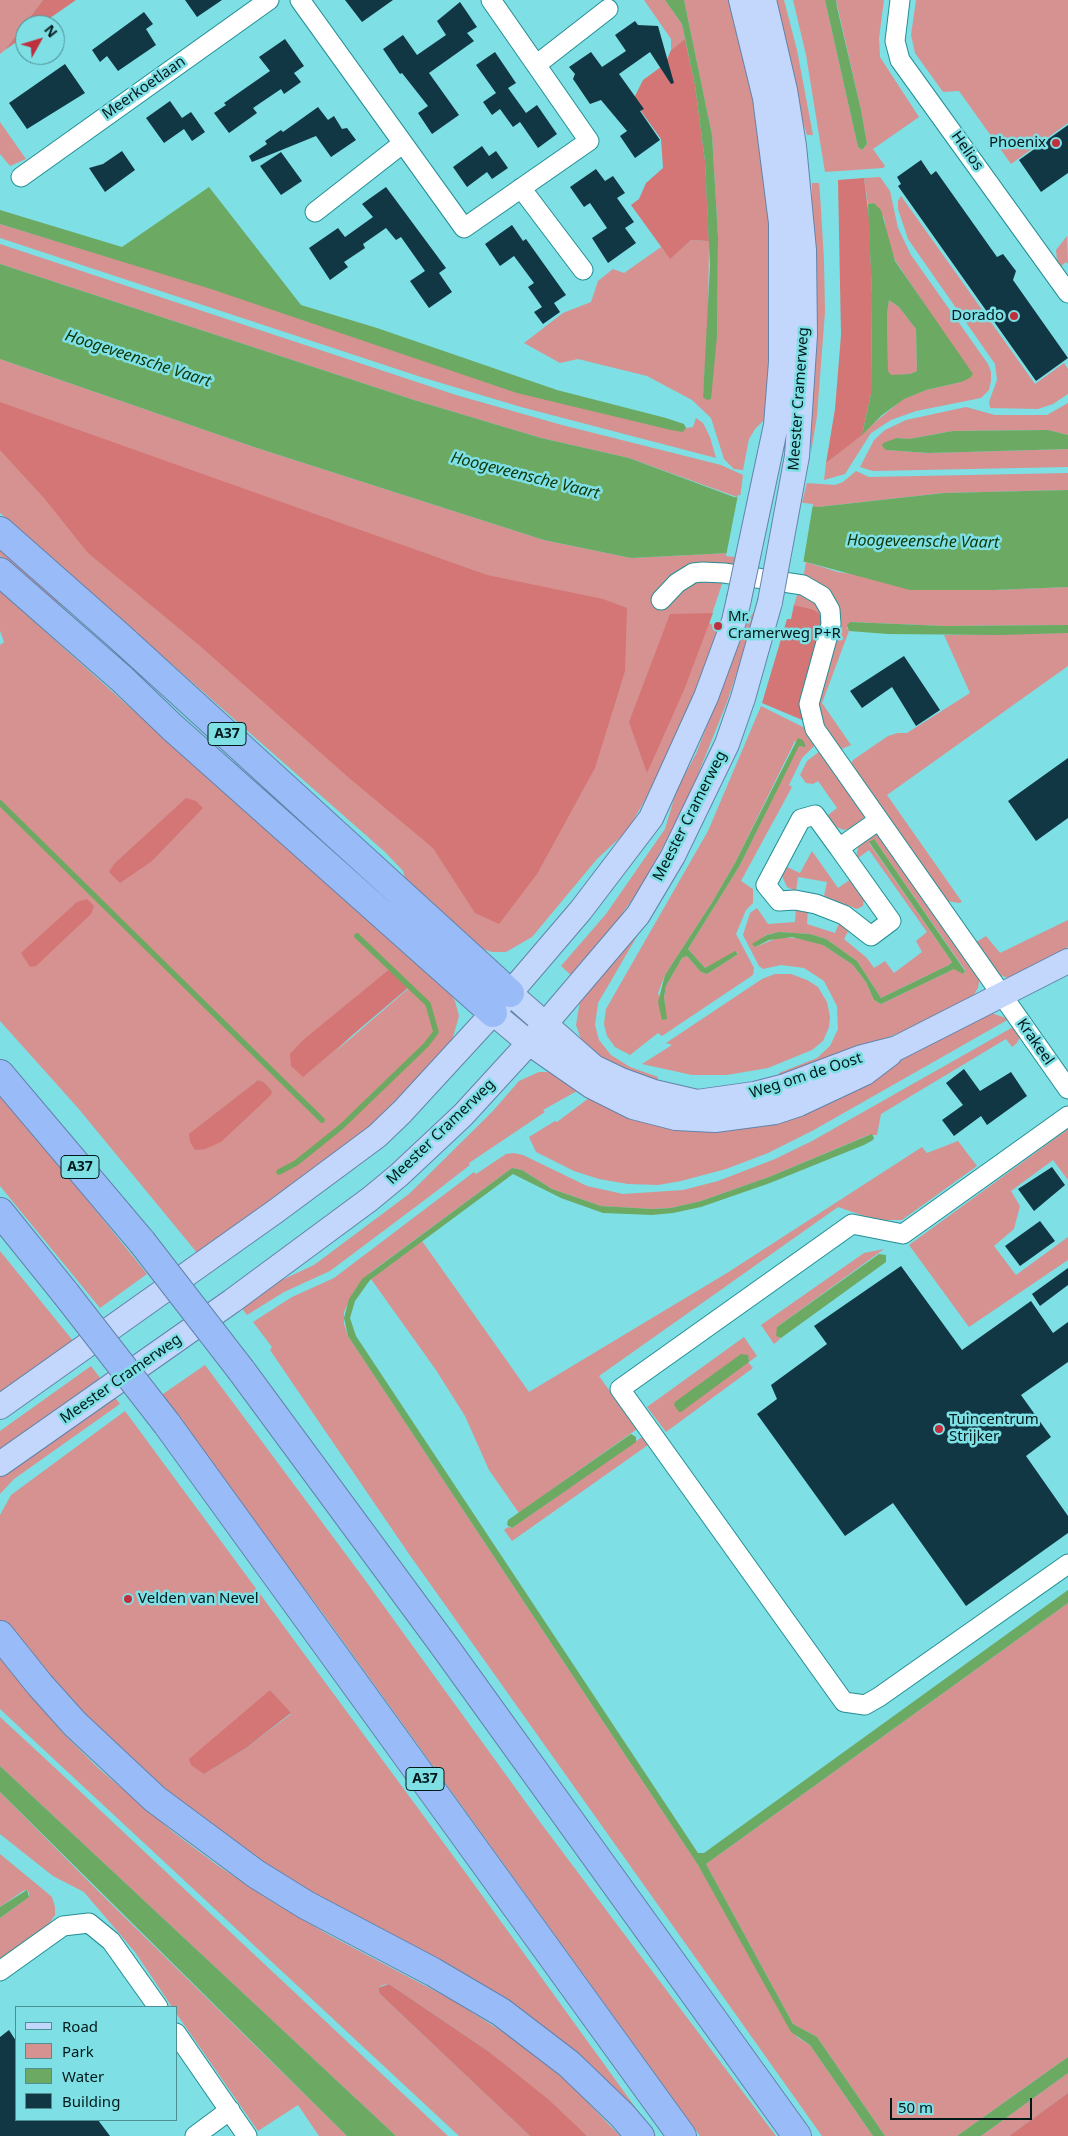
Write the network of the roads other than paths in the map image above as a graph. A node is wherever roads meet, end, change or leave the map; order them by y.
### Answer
1 (269, 0) edge
2 (300, 0) edge
3 (491, 0) edge
4 (741, 0) edge
5 (764, 0) edge
6 (900, 0) edge
7 (608, 9) dead end
8 (536, 65) junction
9 (402, 144) junction
10 (21, 177) dead end
11 (521, 188) junction
12 (315, 212) dead end
13 (583, 270) dead end
14 (1068, 293) edge
15 (0, 531) edge
16 (0, 572) edge
17 (661, 600) dead end
18 (879, 820) junction
19 (839, 848) junction
20 (1068, 961) edge
21 (1003, 995) junction
22 (501, 1003) junction
23 (536, 1034) junction
24 (6, 1079) edge
25 (1068, 1089) edge
26 (1068, 1116) edge
27 (0, 1212) edge
28 (0, 1407) edge
29 (0, 1464) edge
30 (1068, 1564) edge
31 (0, 1635) edge
32 (0, 1971) edge
33 (157, 2006) edge
34 (178, 2036) edge
35 (230, 2110) junction
36 (195, 2136) edge
37 (247, 2136) edge
38 (640, 2136) edge
39 (682, 2136) edge
40 (797, 2136) edge

1 - 10 street, Meerkoetlaan
2 - 9 street
3 - 8 street
4 - 22 main road, Meester Cramerweg, bridge
5 - 23 main road, Meester Cramerweg, bridge
6 - 14 street, Helios
7 - 8 street
8 - 11 street
9 - 11 street
9 - 12 street
11 - 13 street
15 - 22 highway, A37
16 - 22 highway, A37
17 - 18 street, Krakeel
18 - 19 street
18 - 21 street, Krakeel
19 - 19 street
20 - 21 main road, Weg om de Oost
21 - 23 main road, Weg om de Oost
21 - 25 street, Krakeel
22 - 23 main road, Weg om de Oost
22 - 28 main road, Meester Cramerweg
23 - 29 main road, Meester Cramerweg
24 - 40 highway, A37, bridge
26 - 30 street
27 - 39 highway, A37, bridge
31 - 38 highway
32 - 33 street
34 - 35 street
35 - 36 street
35 - 37 street

